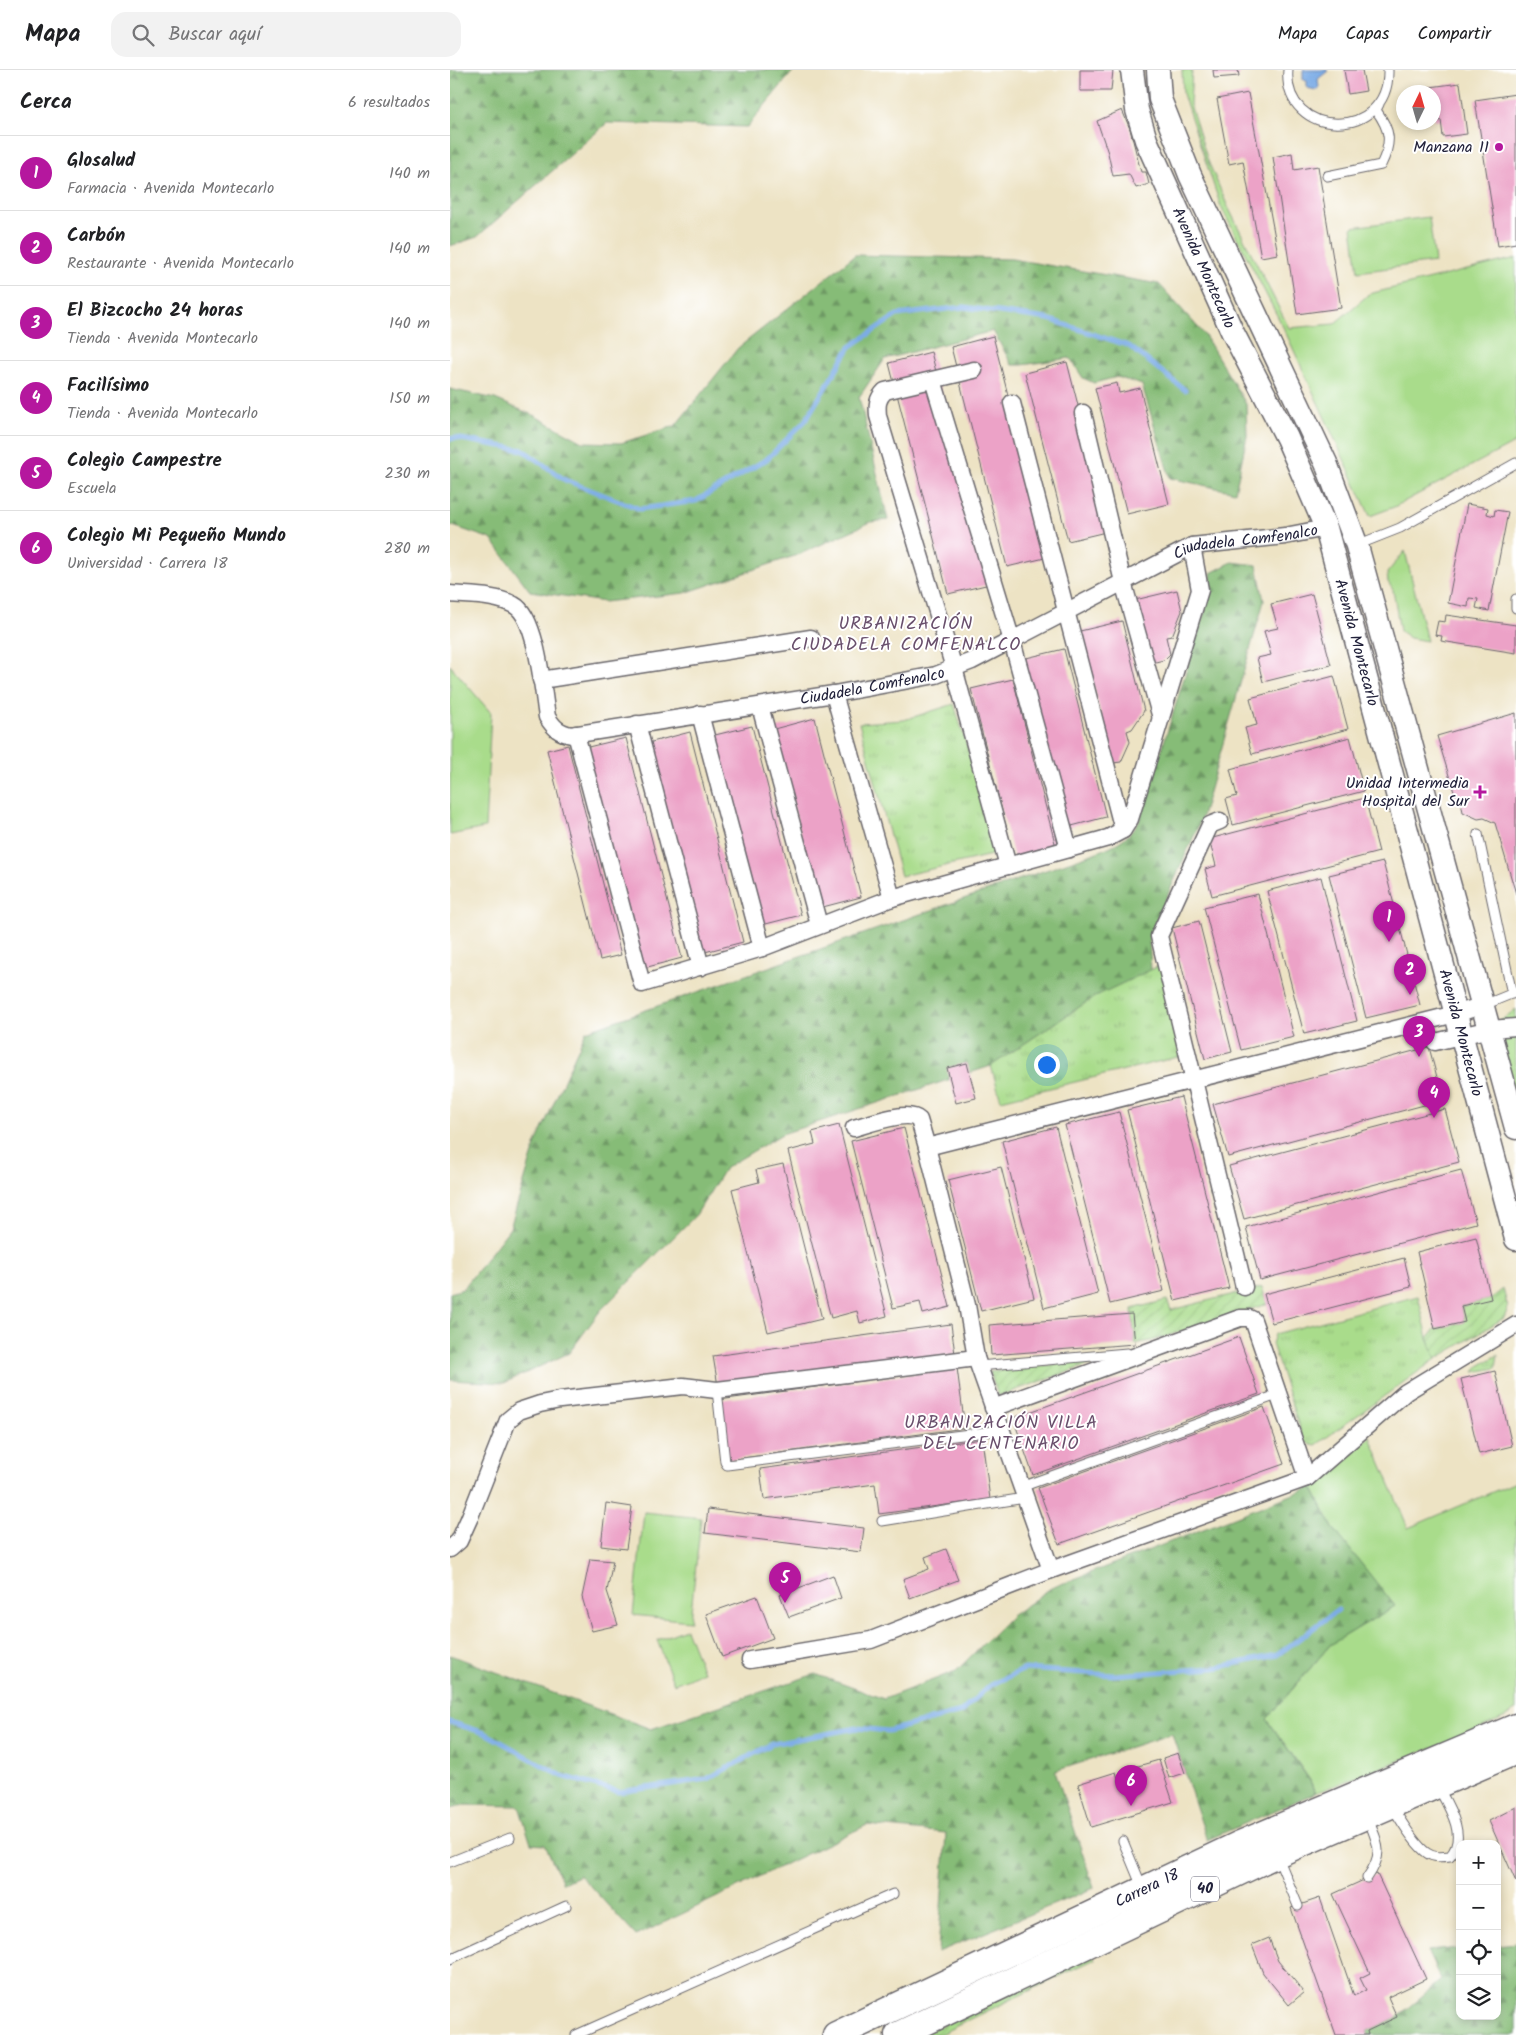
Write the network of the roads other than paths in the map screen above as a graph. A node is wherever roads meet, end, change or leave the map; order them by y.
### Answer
1 (1132, 70) edge
2 (1158, 70) edge
3 (1288, 70) edge
4 (1391, 70) edge
5 (1387, 88) junction
6 (1327, 176) dead end
7 (974, 370) dead end
8 (933, 380) junction
9 (1012, 403) dead end
10 (1083, 413) dead end
11 (1516, 464) edge
12 (1326, 528) junction
13 (1192, 546) junction
14 (1357, 546) junction
15 (1123, 582) junction
16 (450, 594) edge
17 (1516, 599) edge
18 (1516, 608) edge
19 (1067, 612) junction
20 (811, 638) dead end
21 (1012, 641) junction
22 (954, 668) junction
23 (541, 680) junction
24 (834, 694) junction
25 (760, 706) junction
26 (700, 714) junction
27 (1161, 718) junction
28 (638, 724) junction
29 (576, 734) junction
30 (1220, 821) dead end
31 (1123, 830) junction
32 (1478, 834) dead end
33 (1069, 849) junction
34 (1008, 866) junction
35 (892, 898) junction
36 (819, 925) junction
37 (762, 948) junction
38 (701, 967) junction
39 (1514, 993) edge
40 (1484, 1005) junction
41 (1455, 1014) junction
42 (1516, 1027) edge
43 (1490, 1030) junction
44 (1461, 1036) junction
45 (1435, 1042) dead end
46 (1192, 1080) junction
47 (854, 1128) dead end
48 (1516, 1128) edge
49 (927, 1146) junction
50 (1516, 1239) edge
51 (1244, 1287) dead end
52 (1516, 1325) edge
53 (1150, 1351) junction
54 (978, 1362) junction
55 (717, 1390) junction
56 (1277, 1395) junction
57 (993, 1408) junction
58 (1001, 1430) junction
59 (1307, 1478) junction
60 (1023, 1493) junction
61 (882, 1521) dead end
62 (450, 1549) edge
63 (1051, 1570) junction
64 (750, 1660) dead end
65 (1516, 1727) edge
66 (1516, 1751) edge
67 (1437, 1786) junction
68 (1392, 1806) junction
69 (1367, 1817) junction
70 (510, 1838) dead end
71 (1123, 1841) dead end
72 (1277, 1854) junction
73 (450, 1862) edge
74 (1367, 1878) dead end
75 (1143, 1890) junction
76 (893, 1894) dead end
77 (566, 1906) dead end
78 (1298, 1906) dead end
79 (450, 1959) edge
80 (576, 2035) edge
81 (836, 2035) edge
82 (898, 2035) edge

1 - 12 main road, Avenida Montecarlo
2 - 14 main road, Avenida Montecarlo
3 - 5 lane
4 - 5 lane
5 - 6 lane
7 - 8 street
8 - 21 street
8 - 22 street
9 - 19 street
10 - 15 street
11 - 14 lane
12 - 13 street, Ciudadela Comfenalco
12 - 41 main road, Avenida Montecarlo
13 - 15 street, Ciudadela Comfenalco
13 - 27 street
14 - 40 main road, Avenida Montecarlo
15 - 19 street, Ciudadela Comfenalco
15 - 27 street
16 - 23 street
17 - 18 lane
19 - 21 street, Ciudadela Comfenalco
19 - 31 street
20 - 23 street
21 - 22 street, Ciudadela Comfenalco
21 - 33 street
22 - 24 street, Ciudadela Comfenalco
22 - 34 street
23 - 29 street, Ciudadela Comfenalco
24 - 25 street, Ciudadela Comfenalco
24 - 35 street
25 - 26 street, Ciudadela Comfenalco
25 - 36 street
26 - 28 street, Ciudadela Comfenalco
26 - 37 street
27 - 31 street
28 - 29 street, Ciudadela Comfenalco
28 - 38 street
29 - 38 street
30 - 46 street
31 - 33 street
32 - 39 lane
33 - 34 street
34 - 35 street
35 - 36 street
36 - 37 street
37 - 38 street
39 - 40 lane
40 - 41 street
40 - 43 main road, Avenida Montecarlo
41 - 44 main road, Avenida Montecarlo
41 - 46 street
42 - 43 street
43 - 44 street
43 - 48 main road, Avenida Montecarlo
44 - 45 street
44 - 50 main road, Avenida Montecarlo
46 - 49 street
46 - 51 street
47 - 49 street
49 - 54 street
52 - 59 street
53 - 54 lane
53 - 56 street
53 - 57 street
54 - 55 street
54 - 57 street
55 - 58 lane
55 - 62 street
56 - 59 street
56 - 60 lane
57 - 58 street
58 - 60 street
59 - 63 street
60 - 61 lane
60 - 63 street
63 - 64 street
65 - 75 main road, Carrera 18 / 40
66 - 67 main road, Carrera 18 / 40
67 - 68 main road, Carrera 18 / 40
67 - 68 lane
68 - 69 main road, Carrera 18 / 40
69 - 72 main road, Carrera 18 / 40
69 - 74 lane
70 - 73 lane
71 - 75 lane
72 - 78 lane
72 - 82 main road, Carrera 18 / 40
75 - 81 main road, Carrera 18 / 40
76 - 80 lane
77 - 79 lane

